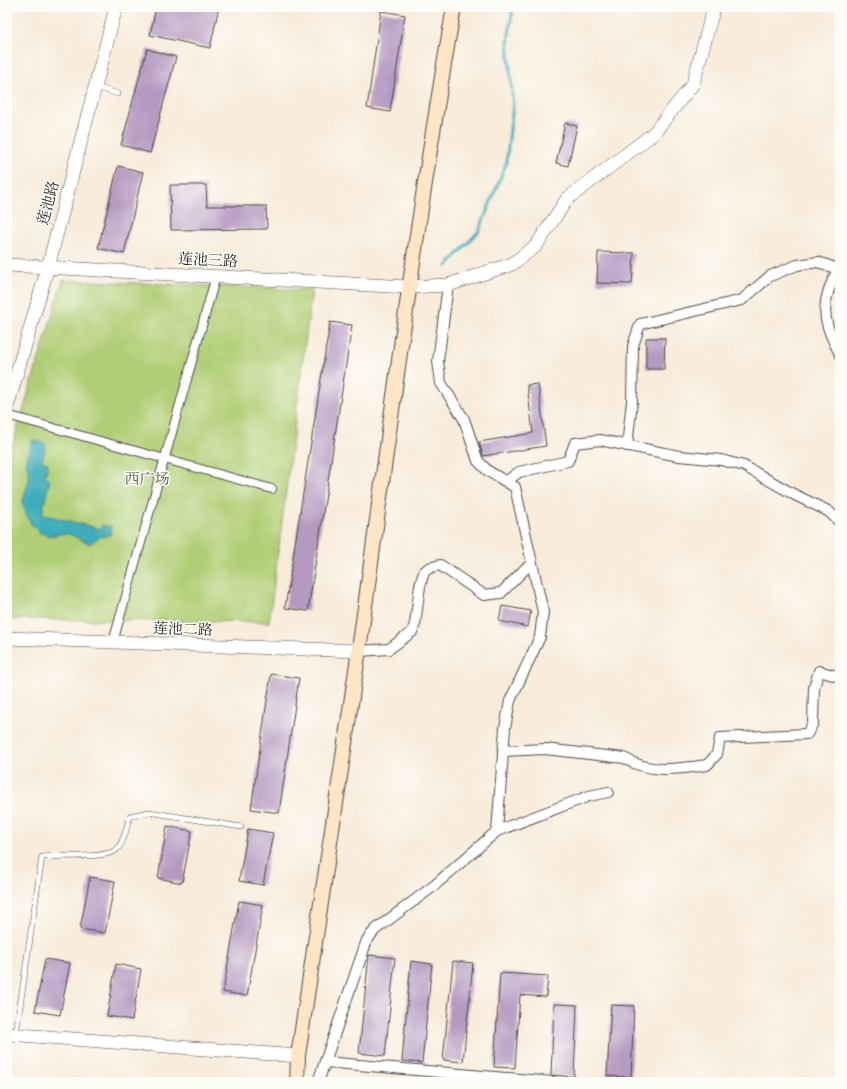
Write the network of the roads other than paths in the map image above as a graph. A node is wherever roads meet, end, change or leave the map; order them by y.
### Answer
1 (116, 7) edge
2 (454, 7) edge
3 (714, 7) edge
4 (95, 86) junction
5 (118, 94) dead end
6 (7, 265) edge
7 (48, 267) junction
8 (839, 269) edge
9 (216, 276) junction
10 (448, 285) junction
11 (408, 287) junction
12 (840, 354) edge
13 (7, 407) edge
14 (7, 415) edge
15 (627, 446) junction
16 (164, 459) junction
17 (506, 481) junction
18 (272, 489) dead end
19 (840, 522) edge
20 (532, 564) junction
21 (7, 638) edge
22 (112, 642) junction
23 (358, 651) junction
24 (840, 677) edge
25 (503, 751) junction
26 (608, 792) dead end
27 (241, 826) dead end
28 (497, 831) junction
29 (11, 1034) edge
30 (298, 1056) junction
31 (325, 1062) junction
32 (297, 1082) edge
33 (318, 1082) edge
34 (553, 1082) edge

1 - 4 street, 莲池路
2 - 11 main road
3 - 10 street, 莲池三路
4 - 5 lane
4 - 7 street, 莲池路
6 - 7 street, 莲池三路
7 - 9 street, 莲池三路
7 - 13 street, 莲池路
8 - 12 street
8 - 15 street
9 - 11 street, 莲池三路
9 - 16 street
10 - 11 street, 莲池三路
10 - 17 street
11 - 23 main road
14 - 16 street
15 - 17 street
15 - 19 street
16 - 18 street
16 - 22 street
17 - 20 street
20 - 23 street
20 - 25 street
21 - 22 street, 莲池二路
22 - 23 street, 莲池二路
23 - 30 main road
24 - 25 street
25 - 28 street
26 - 28 street
27 - 29 lane
28 - 31 street
29 - 30 street
30 - 32 main road
31 - 33 street
31 - 34 street

